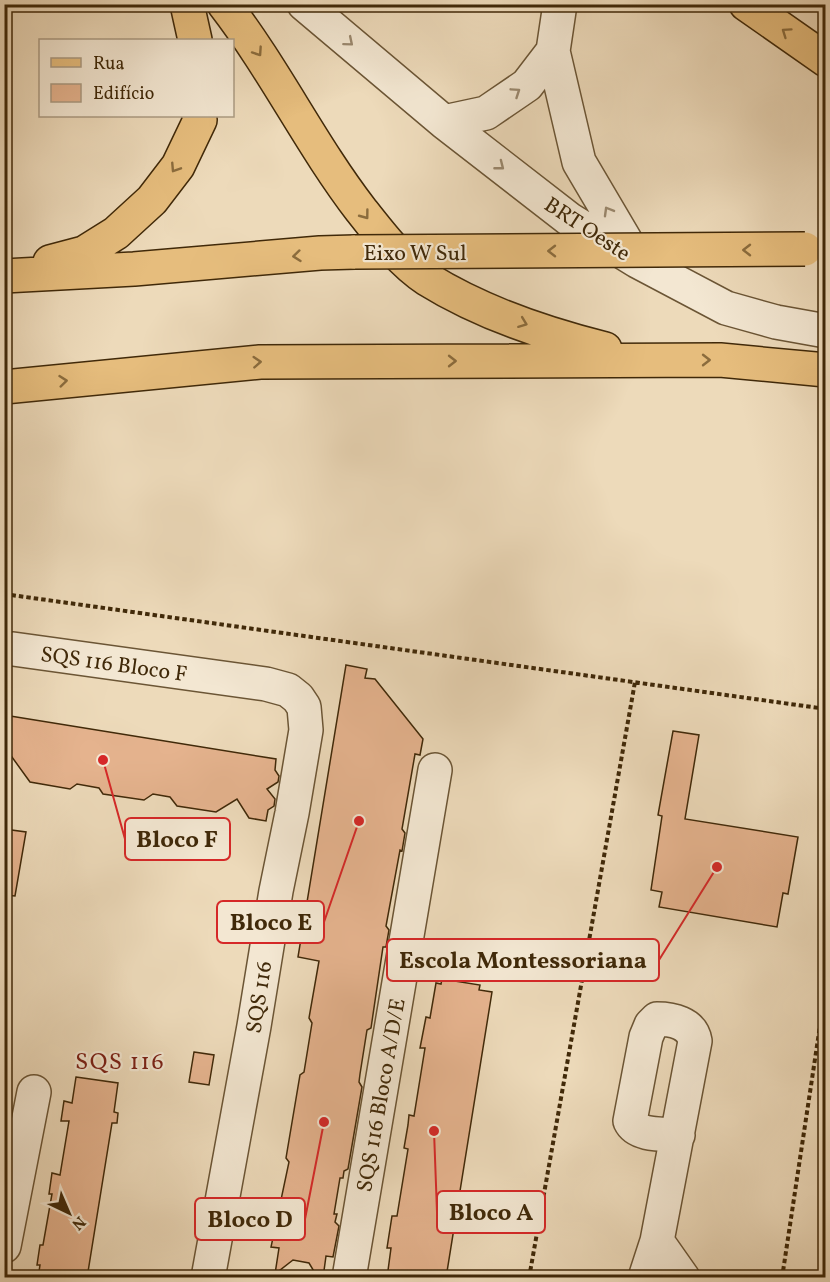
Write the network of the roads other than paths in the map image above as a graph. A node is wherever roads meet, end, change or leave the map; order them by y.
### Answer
1 (187, 4) edge
2 (224, 4) edge
3 (304, 4) edge
4 (746, 4) edge
5 (557, 7) edge
6 (195, 39) edge
7 (553, 51) junction
8 (825, 60) edge
9 (200, 117) edge
10 (444, 122) junction
11 (815, 250) edge
12 (637, 261) junction
13 (4, 275) edge
14 (825, 331) edge
15 (648, 360) junction
16 (825, 370) edge
17 (4, 387) edge
18 (13, 649) dead end
19 (215, 676) joint
20 (435, 770) dead end
21 (34, 1092) dead end
22 (678, 1135) dead end
23 (657, 1242) junction
24 (4, 1246) edge
25 (208, 1278) edge
26 (349, 1278) edge
27 (645, 1278) edge
28 (660, 1278) edge
29 (683, 1278) edge

1 - 6 main road
2 -> 15 main road
3 -> 10 street, BRT Oeste
8 -> 4 main road
5 - 7 street, BRT Oeste
10 -> 7 street, BRT Oeste
12 -> 7 street, BRT Oeste
9 -> 13 main road
10 -> 12 street, BRT Oeste
11 -> 13 main road, Eixo W Sul, bridge
12 - 14 street
15 -> 16 main road
17 -> 15 main road
18 - 19 street, SQS 116 Bloco F
19 - 25 street, SQS 116
20 - 26 street, SQS 116 Bloco A/D/E
21 - 24 street
22 - 23 street
23 - 27 street
23 - 28 street
23 - 29 street

